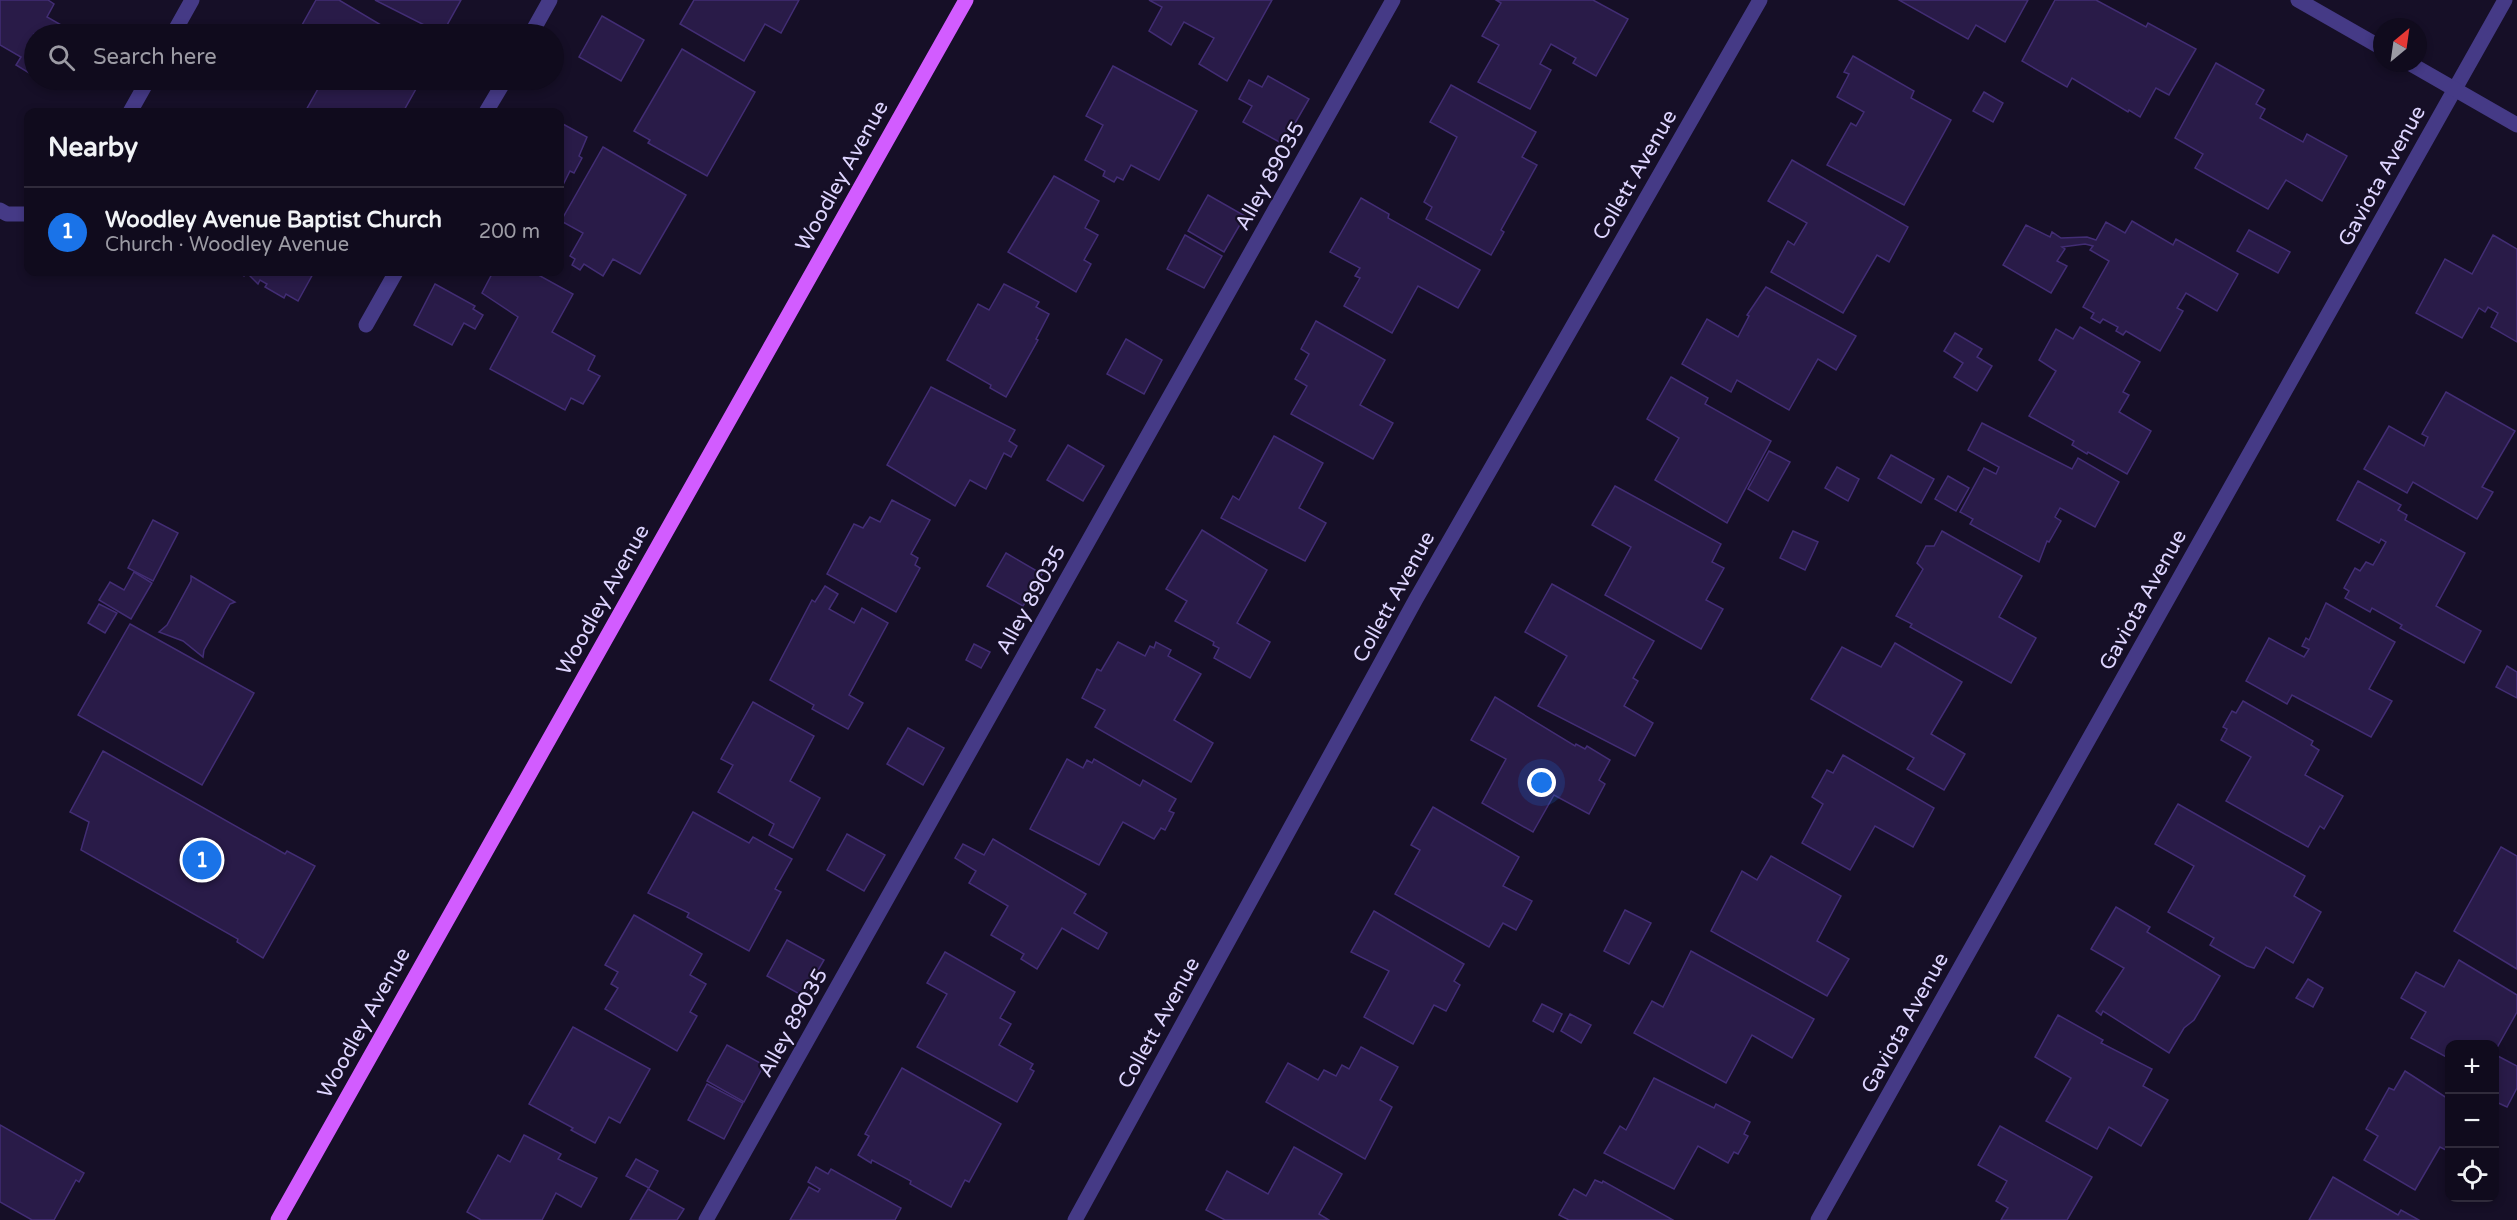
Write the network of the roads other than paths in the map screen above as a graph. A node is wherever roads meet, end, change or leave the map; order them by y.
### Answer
1 (192, 0) edge
2 (550, 0) edge
3 (966, 0) edge
4 (1394, 0) edge
5 (1760, 0) edge
6 (2298, 0) edge
7 (2505, 0) edge
8 (179, 24) edge
9 (537, 24) edge
10 (2373, 43) edge
11 (2425, 72) edge
12 (2454, 89) junction
13 (142, 90) edge
14 (499, 90) edge
15 (132, 108) edge
16 (488, 108) edge
17 (2517, 125) edge
18 (0, 210) edge
19 (24, 214) edge
20 (394, 276) edge
21 (366, 325) dead end
22 (278, 1220) edge
23 (706, 1220) edge
24 (1075, 1220) edge
25 (1818, 1220) edge

1 - 8 street
2 - 9 street
3 - 22 main road, Woodley Avenue
4 - 23 street, Alley 89035
5 - 24 street, Collett Avenue
6 - 10 street
7 - 12 street, Gaviota Avenue
11 - 12 street
12 - 17 street
12 - 25 street, Gaviota Avenue
13 - 15 street
14 - 16 street
18 - 19 street
20 - 21 street

